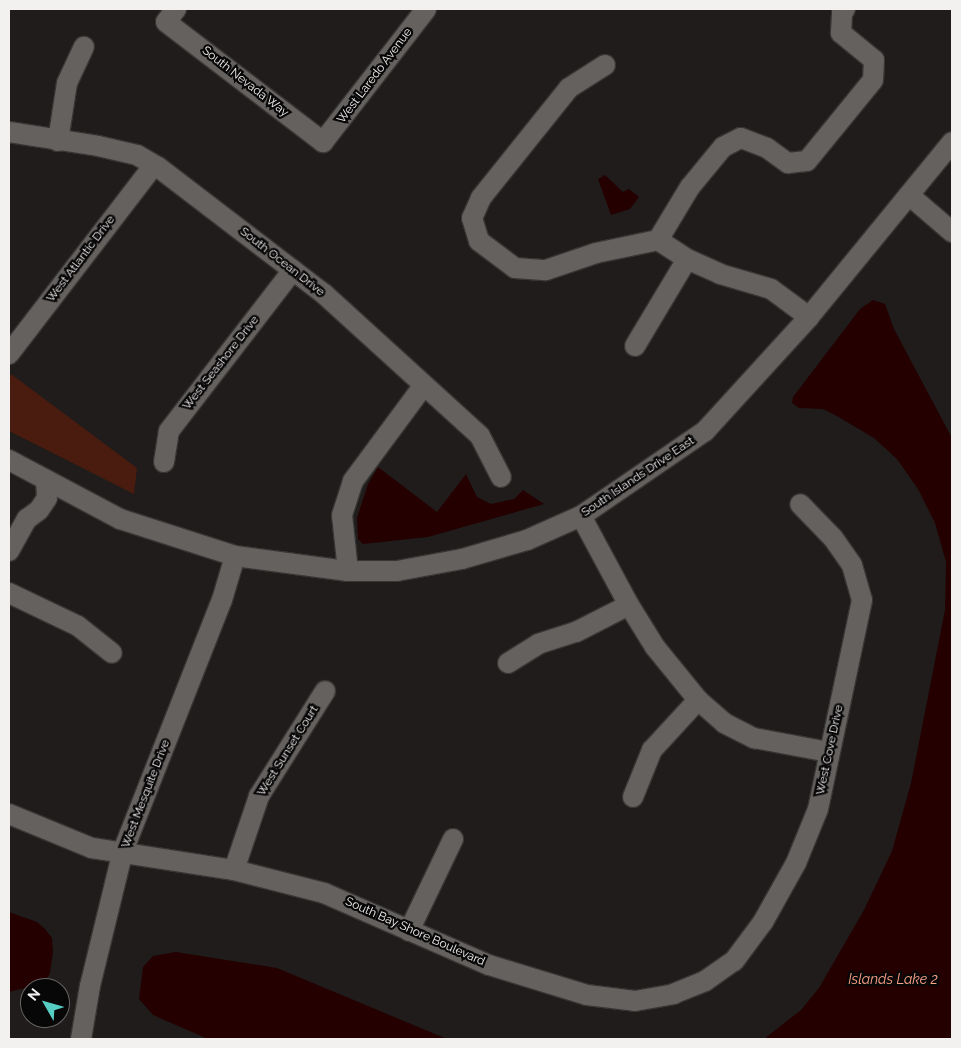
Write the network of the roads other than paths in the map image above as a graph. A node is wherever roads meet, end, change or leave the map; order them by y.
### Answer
1 (426, 9) edge
2 (845, 9) edge
3 (171, 15) edge
4 (84, 47) dead end
5 (605, 65) dead end
6 (9, 132) edge
7 (58, 141) junction
8 (324, 142) joint
9 (952, 142) edge
10 (154, 165) junction
11 (909, 195) junction
12 (952, 232) edge
13 (658, 240) junction
14 (687, 259) junction
15 (293, 270) junction
16 (809, 317) junction
17 (635, 346) dead end
18 (9, 354) edge
19 (424, 385) junction
20 (9, 460) edge
21 (164, 462) dead end
22 (501, 477) dead end
23 (46, 480) junction
24 (800, 504) dead end
25 (581, 516) junction
26 (9, 552) edge
27 (235, 556) junction
28 (348, 571) junction
29 (9, 593) edge
30 (629, 605) junction
31 (112, 653) dead end
32 (508, 663) dead end
33 (326, 691) dead end
34 (698, 700) junction
35 (829, 752) junction
36 (633, 797) dead end
37 (9, 814) edge
38 (453, 839) dead end
39 (123, 851) junction
40 (234, 870) junction
41 (409, 931) junction
42 (706, 981) joint
43 (80, 1039) edge

1 - 8 street, West Laredo Avenue
2 - 13 street
3 - 8 street, South Nevada Way
4 - 7 street
5 - 13 street
6 - 7 street, South Ocean Drive
7 - 10 street, South Ocean Drive
9 - 11 street, South Islands Drive East
10 - 15 street, South Ocean Drive
10 - 18 street, West Atlantic Drive
11 - 12 street
11 - 16 street, South Islands Drive East
13 - 14 street
14 - 16 street
14 - 17 street
15 - 19 street, South Ocean Drive
15 - 21 street, West Seashore Drive
16 - 25 street, South Islands Drive East
19 - 22 street, South Ocean Drive
19 - 28 street
20 - 23 street, South Islands Drive East
23 - 26 street
23 - 27 street, South Islands Drive East
24 - 35 street, West Cove Drive
25 - 28 street, South Islands Drive East
25 - 30 street
27 - 28 street, South Islands Drive East
27 - 39 street, West Mesquite Drive
29 - 31 street
30 - 32 street
30 - 34 street
33 - 40 street, West Sunset Court
34 - 35 street
34 - 36 street
35 - 42 street, West Cove Drive
37 - 39 street, South Bay Shore Boulevard
38 - 41 street
39 - 40 street, South Bay Shore Boulevard
39 - 43 street, West Mesquite Drive
40 - 41 street, South Bay Shore Boulevard
41 - 42 street, South Bay Shore Boulevard

